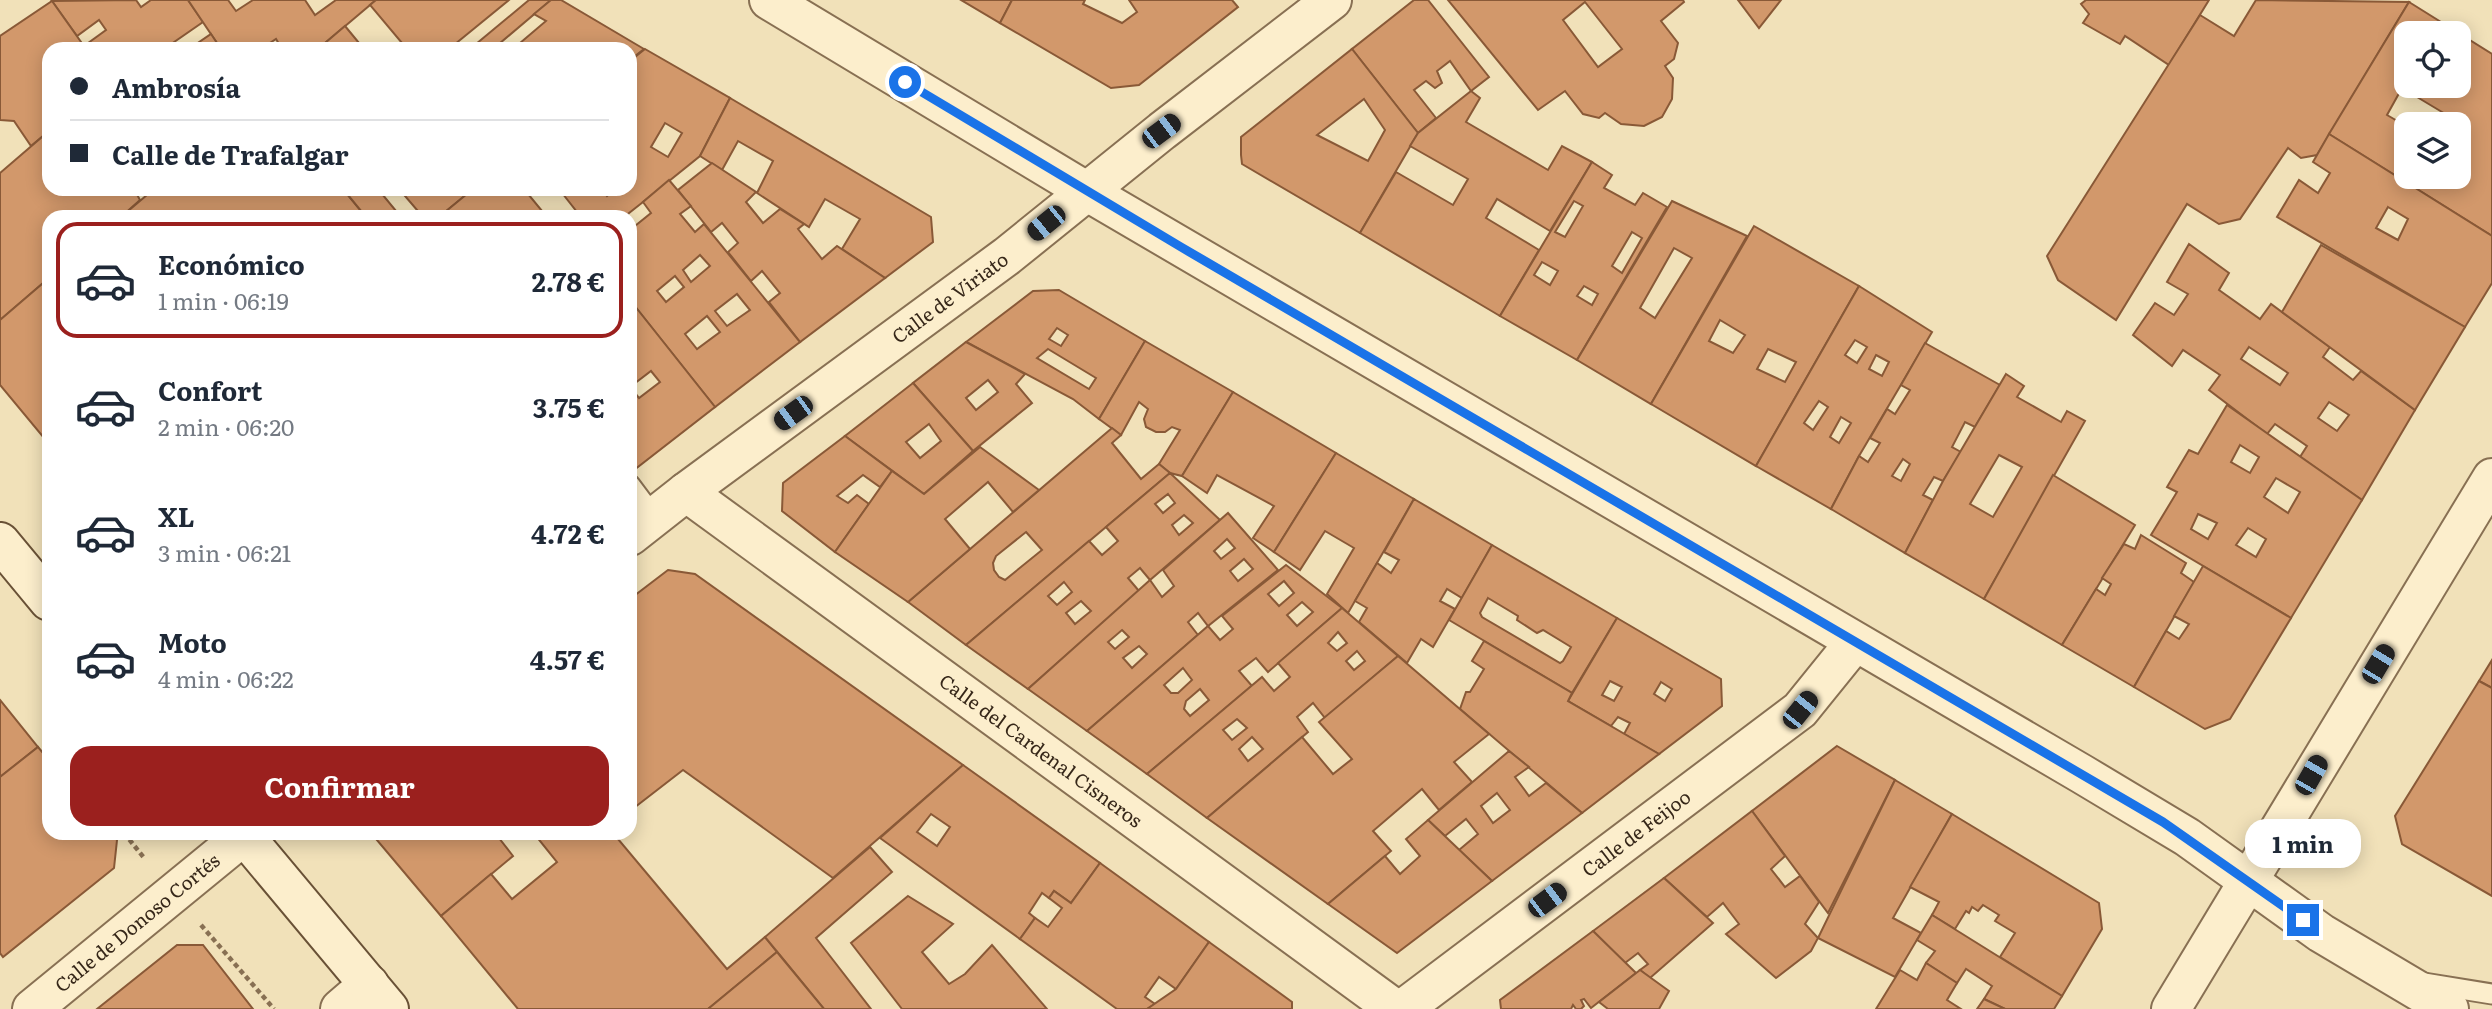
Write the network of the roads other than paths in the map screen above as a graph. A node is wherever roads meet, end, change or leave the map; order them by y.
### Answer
1 (769, 0) edge
2 (1332, 0) edge
3 (1086, 191) junction
4 (2492, 478) edge
5 (686, 492) junction
6 (637, 510) edge
7 (642, 527) edge
8 (0, 542) edge
9 (42, 593) edge
10 (1855, 642) junction
11 (237, 840) edge
12 (249, 840) edge
13 (2249, 883) junction
14 (2396, 979) junction
15 (2492, 994) edge
16 (379, 997) edge
17 (32, 1009) edge
18 (340, 1009) edge
19 (1395, 1009) edge
20 (1403, 1009) edge
21 (2171, 1009) edge
22 (2426, 1009) edge
23 (2449, 1009) edge

1 - 3 street
2 - 3 street, Calle de Viriato
3 - 5 street, Calle de Viriato
3 - 10 street
4 - 13 street
5 - 7 street, Calle de Viriato
5 - 19 street, Calle del Cardenal Cisneros
6 - 7 lane
8 - 9 street
10 - 13 street
10 - 20 street, Calle de Feijoo
11 - 17 street, Calle de Donoso Cortés
12 - 16 street
13 - 14 street
13 - 21 street
14 - 15 lane
14 - 22 lane
14 - 23 street
16 - 18 street

